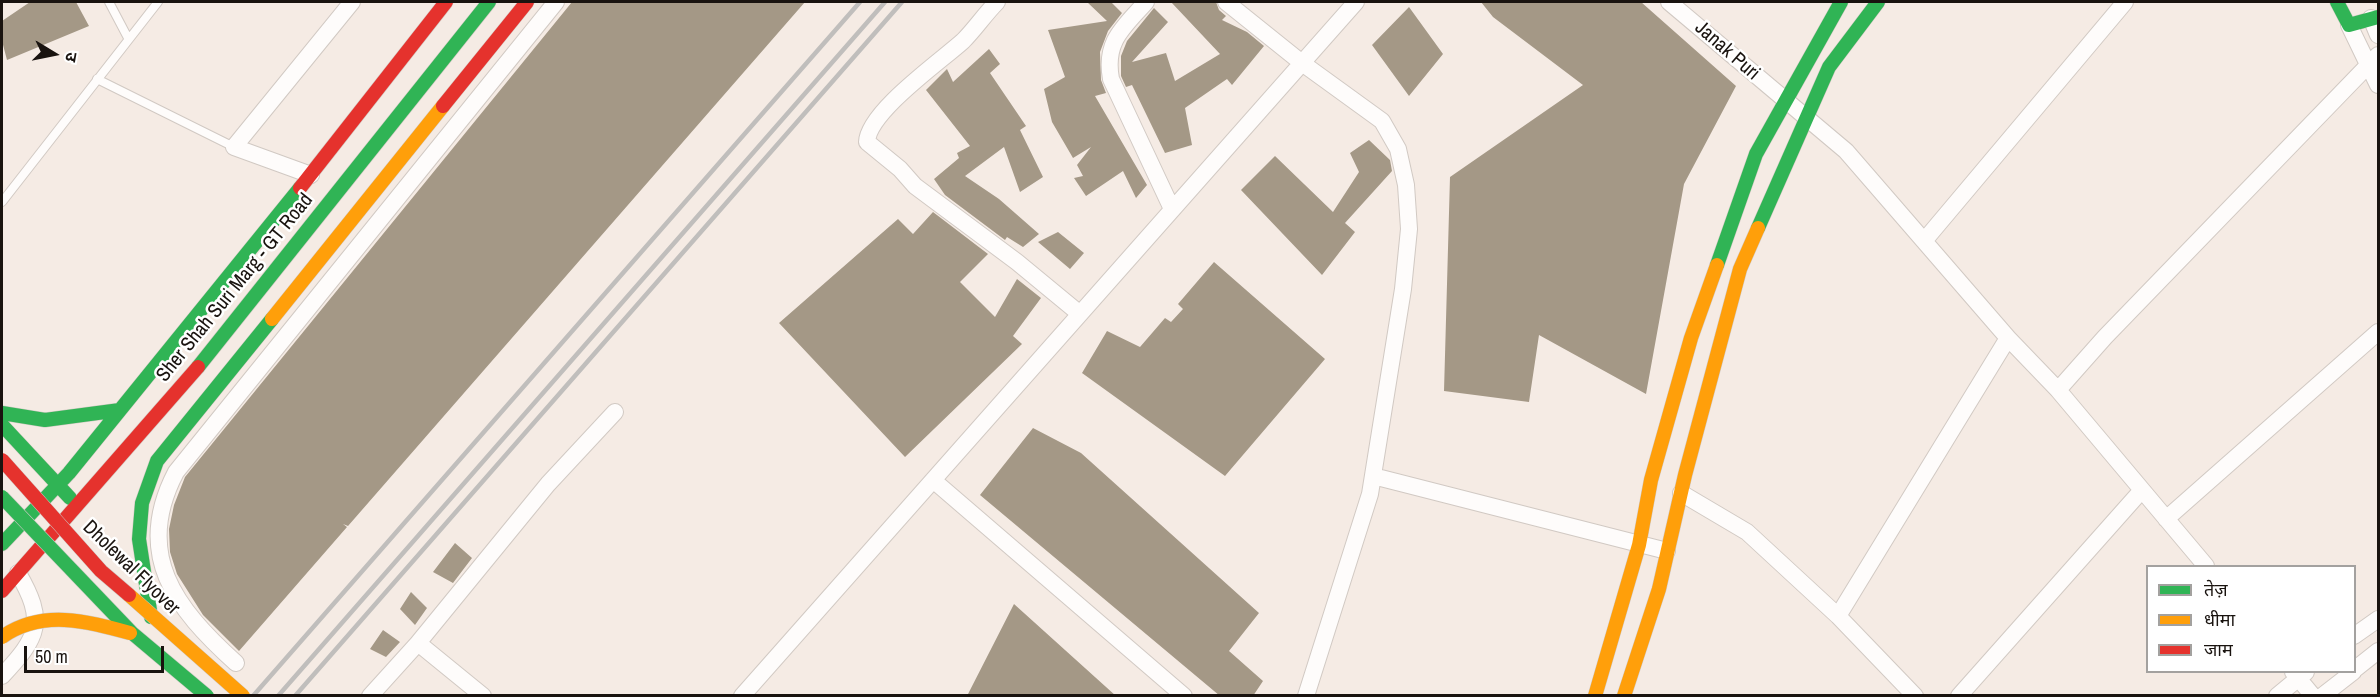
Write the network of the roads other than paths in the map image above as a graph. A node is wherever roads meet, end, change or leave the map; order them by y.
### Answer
1 (109, 2) edge
2 (159, 2) edge
3 (352, 2) edge
4 (446, 2) edge
5 (489, 2) edge
6 (527, 2) edge
7 (556, 2) edge
8 (997, 2) edge
9 (1146, 2) edge
10 (1226, 2) edge
11 (1356, 2) edge
12 (1669, 2) edge
13 (1840, 2) edge
14 (1878, 2) edge
15 (2125, 2) edge
16 (2337, 2) edge
17 (2362, 2) edge
18 (2375, 18) edge
19 (2349, 25) junction
20 (2379, 35) edge
21 (128, 38) junction
22 (2374, 60) edge
23 (1302, 63) junction
24 (97, 79) junction
25 (2379, 86) edge
26 (1785, 100) junction
27 (1806, 119) junction
28 (234, 147) junction
29 (312, 175) junction
30 (2, 202) edge
31 (1172, 209) junction
32 (1924, 241) junction
33 (1080, 314) junction
34 (2379, 332) edge
35 (2008, 338) junction
36 (2058, 390) junction
37 (120, 410) junction
38 (615, 412) dead end
39 (2, 413) edge
40 (2, 425) edge
41 (2, 460) edge
42 (1373, 476) junction
43 (933, 480) junction
44 (57, 486) junction
45 (2142, 490) junction
46 (1681, 493) junction
47 (2, 497) edge
48 (77, 505) junction
49 (2166, 519) junction
50 (2, 544) edge
51 (1639, 545) junction
52 (1667, 551) junction
53 (2, 555) edge
54 (2204, 565) edge
55 (18, 573) junction
56 (2, 591) edge
57 (1838, 616) junction
58 (151, 617) junction
59 (2379, 619) edge
60 (132, 633) junction
61 (2356, 635) edge
62 (2, 637) edge
63 (418, 643) junction
64 (2376, 659) edge
65 (236, 663) dead end
66 (2356, 670) edge
67 (2351, 673) edge
68 (2299, 674) edge
69 (2, 676) edge
70 (207, 696) edge
71 (243, 696) edge
72 (370, 696) edge
73 (483, 696) edge
74 (742, 696) edge
75 (1184, 696) edge
76 (1306, 696) edge
77 (1595, 696) edge
78 (1624, 696) edge
79 (1915, 696) edge
80 (1959, 696) edge
81 (2277, 696) edge
82 (2313, 696) edge
83 (2322, 696) edge

1 - 21 lane
2 - 21 lane
3 - 28 street
4 - 29 main road, Sher Shah Suri Marg - GT Road
5 - 48 main road, Sher Shah Suri Marg - GT Road
6 - 58 main road
7 - 65 street
8 - 33 street
9 - 31 street
10 - 23 street
11 - 23 street
12 - 26 street, Janak Puri
13 - 26 main road
14 - 27 main road
15 - 32 street
16 - 19 main road
17 - 18 main road
18 - 19 main road
18 - 20 street
19 - 22 street
21 - 24 lane
22 - 25 street
22 - 36 street
23 - 31 street
23 - 42 street
24 - 28 lane
24 - 30 lane
26 - 27 street, Janak Puri
26 - 51 main road
27 - 32 street, Janak Puri
27 - 46 main road
28 - 29 street
29 - 37 main road, Sher Shah Suri Marg - GT Road
31 - 33 street
32 - 35 street, Janak Puri
33 - 43 street
34 - 49 street
35 - 36 street, Janak Puri
35 - 57 street
36 - 45 street, Janak Puri
37 - 39 main road
37 - 44 main road, Sher Shah Suri Marg - GT Road
38 - 63 street
40 - 44 main road
41 - 58 main road, Dholewal Flyover, bridge
42 - 51 street
42 - 76 street
43 - 74 street
43 - 75 street
44 - 48 main road
44 - 50 main road, Sher Shah Suri Marg - GT Road
45 - 49 street, Janak Puri
45 - 80 street
46 - 52 main road
46 - 57 street
47 - 60 main road, bridge
48 - 55 main road, Sher Shah Suri Marg - GT Road
49 - 54 street, Janak Puri
51 - 52 street
51 - 77 main road
52 - 78 main road
53 - 55 main road
55 - 56 main road, Sher Shah Suri Marg - GT Road
55 - 69 street
57 - 79 street
58 - 71 main road, Dholewal Flyover, bridge
59 - 61 street
60 - 62 main road, bridge
60 - 70 main road, bridge
63 - 72 street
63 - 73 street
64 - 66 street
67 - 83 street
68 - 81 street
68 - 82 street

